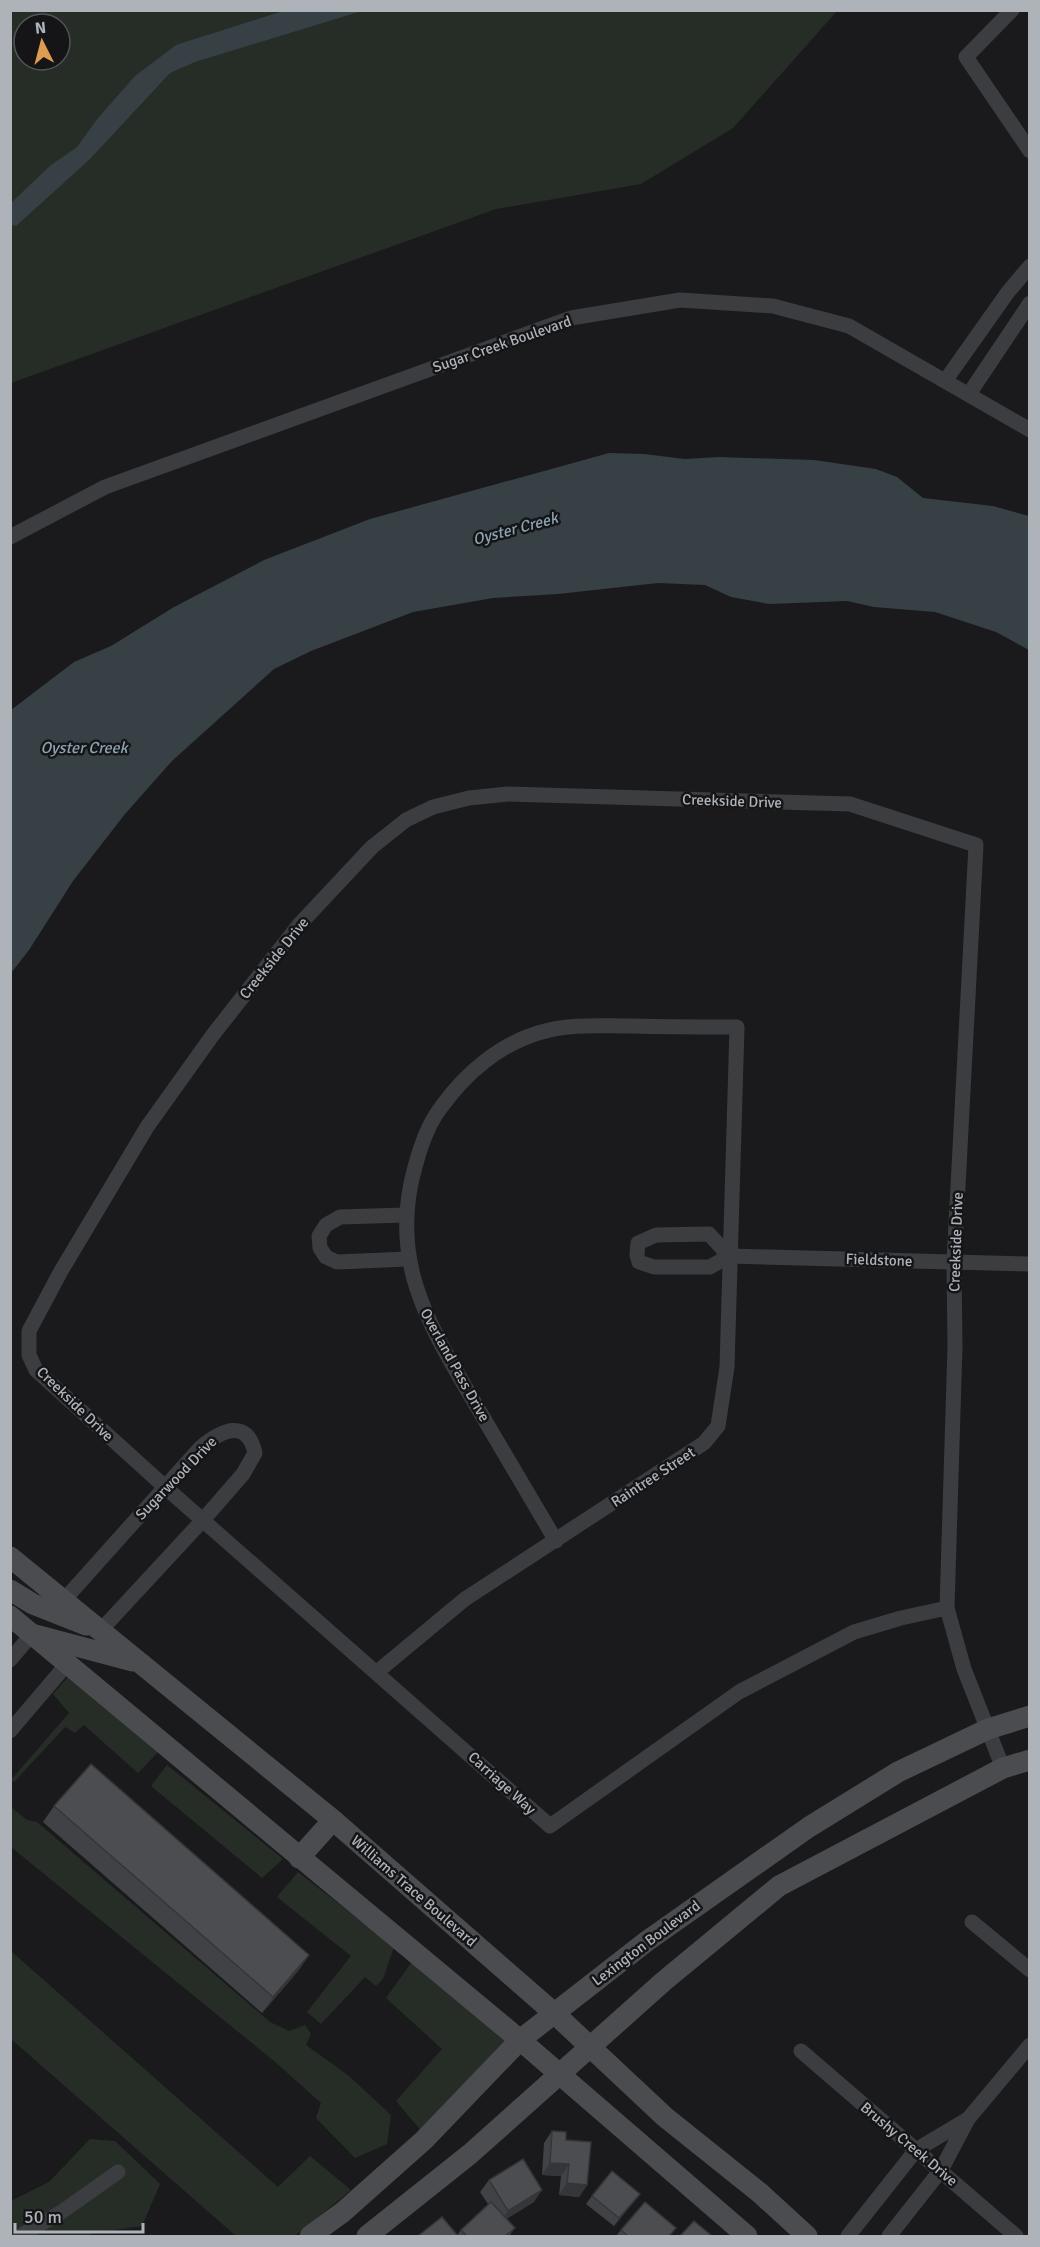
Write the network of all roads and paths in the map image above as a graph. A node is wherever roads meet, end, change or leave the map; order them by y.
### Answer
1 (1012, 10) edge
2 (1029, 151) edge
3 (1029, 266) edge
4 (1029, 303) edge
5 (945, 381) junction
6 (969, 394) junction
7 (1029, 430) edge
8 (10, 537) edge
9 (737, 1027) joint
10 (406, 1215) junction
11 (729, 1256) junction
12 (408, 1259) junction
13 (954, 1262) junction
14 (1029, 1264) edge
15 (165, 1487) junction
16 (203, 1520) junction
17 (556, 1541) junction
18 (10, 1557) edge
19 (10, 1590) edge
20 (64, 1600) junction
21 (947, 1608) junction
22 (10, 1616) edge
23 (100, 1630) junction
24 (32, 1634) junction
25 (10, 1660) edge
26 (141, 1663) junction
27 (67, 1664) junction
28 (377, 1672) junction
29 (1029, 1716) edge
30 (988, 1729) junction
31 (10, 1731) edge
32 (1029, 1760) edge
33 (1003, 1768) junction
34 (333, 1820) junction
35 (299, 1857) junction
36 (972, 1922) dead end
37 (1029, 1970) edge
38 (554, 2013) junction
39 (520, 2040) junction
40 (1029, 2045) edge
41 (588, 2047) junction
42 (801, 2051) dead end
43 (558, 2073) junction
44 (968, 2119) junction
45 (916, 2150) junction
46 (941, 2170) junction
47 (118, 2172) dead end
48 (20, 2236) edge
49 (310, 2236) edge
50 (367, 2236) edge
51 (747, 2236) edge
52 (807, 2236) edge
53 (848, 2236) edge
54 (889, 2236) edge
55 (1016, 2236) edge

1 - 2 street
3 - 5 street
4 - 6 street
5 - 6 street, Sugar Creek Boulevard
5 - 8 street, Sugar Creek Boulevard
6 - 7 street, Sugar Creek Boulevard
9 - 10 street, Overland Pass Drive
9 - 11 street, Raintree Street
10 - 12 street, Overland Pass Drive
10 - 12 street
11 - 11 street, Fieldstone
11 - 13 street, Fieldstone
11 - 17 street, Raintree Street
12 - 17 street, Overland Pass Drive
13 - 14 street, Fieldstone
13 - 15 street, Creekside Drive
13 - 21 street, Creekside Drive
15 - 16 street, Carriage Way
15 - 16 street, Sugarwood Drive
15 - 20 street, Sugarwood Drive
16 - 23 street, Sugarwood Drive
16 - 28 street, Carriage Way
17 - 28 street, Raintree Street
18 - 20 main road, Williams Trace Boulevard
19 - 23 main road
20 - 23 main road, Williams Trace Boulevard
21 - 28 street, Carriage Way
21 - 30 street, Creekside Drive
22 - 24 main road
23 - 26 main road, Williams Trace Boulevard
24 - 25 street
24 - 26 main road
24 - 27 main road
26 - 34 main road, Williams Trace Boulevard
27 - 31 street
27 - 35 main road
29 - 30 main road, Lexington Boulevard
30 - 33 street, Creekside Drive
30 - 38 main road, Lexington Boulevard
32 - 33 main road
33 - 41 main road
34 - 35 main road
34 - 38 main road, Williams Trace Boulevard
35 - 39 main road
36 - 37 street
38 - 39 main road, Lexington Boulevard
38 - 41 main road, Williams Trace Boulevard
39 - 43 main road
39 - 49 main road, Lexington Boulevard
40 - 44 street
41 - 43 main road
41 - 52 main road, Williams Trace Boulevard
42 - 45 street, Brushy Creek Drive
43 - 50 main road
43 - 51 main road
44 - 45 street
44 - 46 street
45 - 46 street, Brushy Creek Drive
45 - 53 street
46 - 54 street
46 - 55 street, Brushy Creek Drive
47 - 48 street

